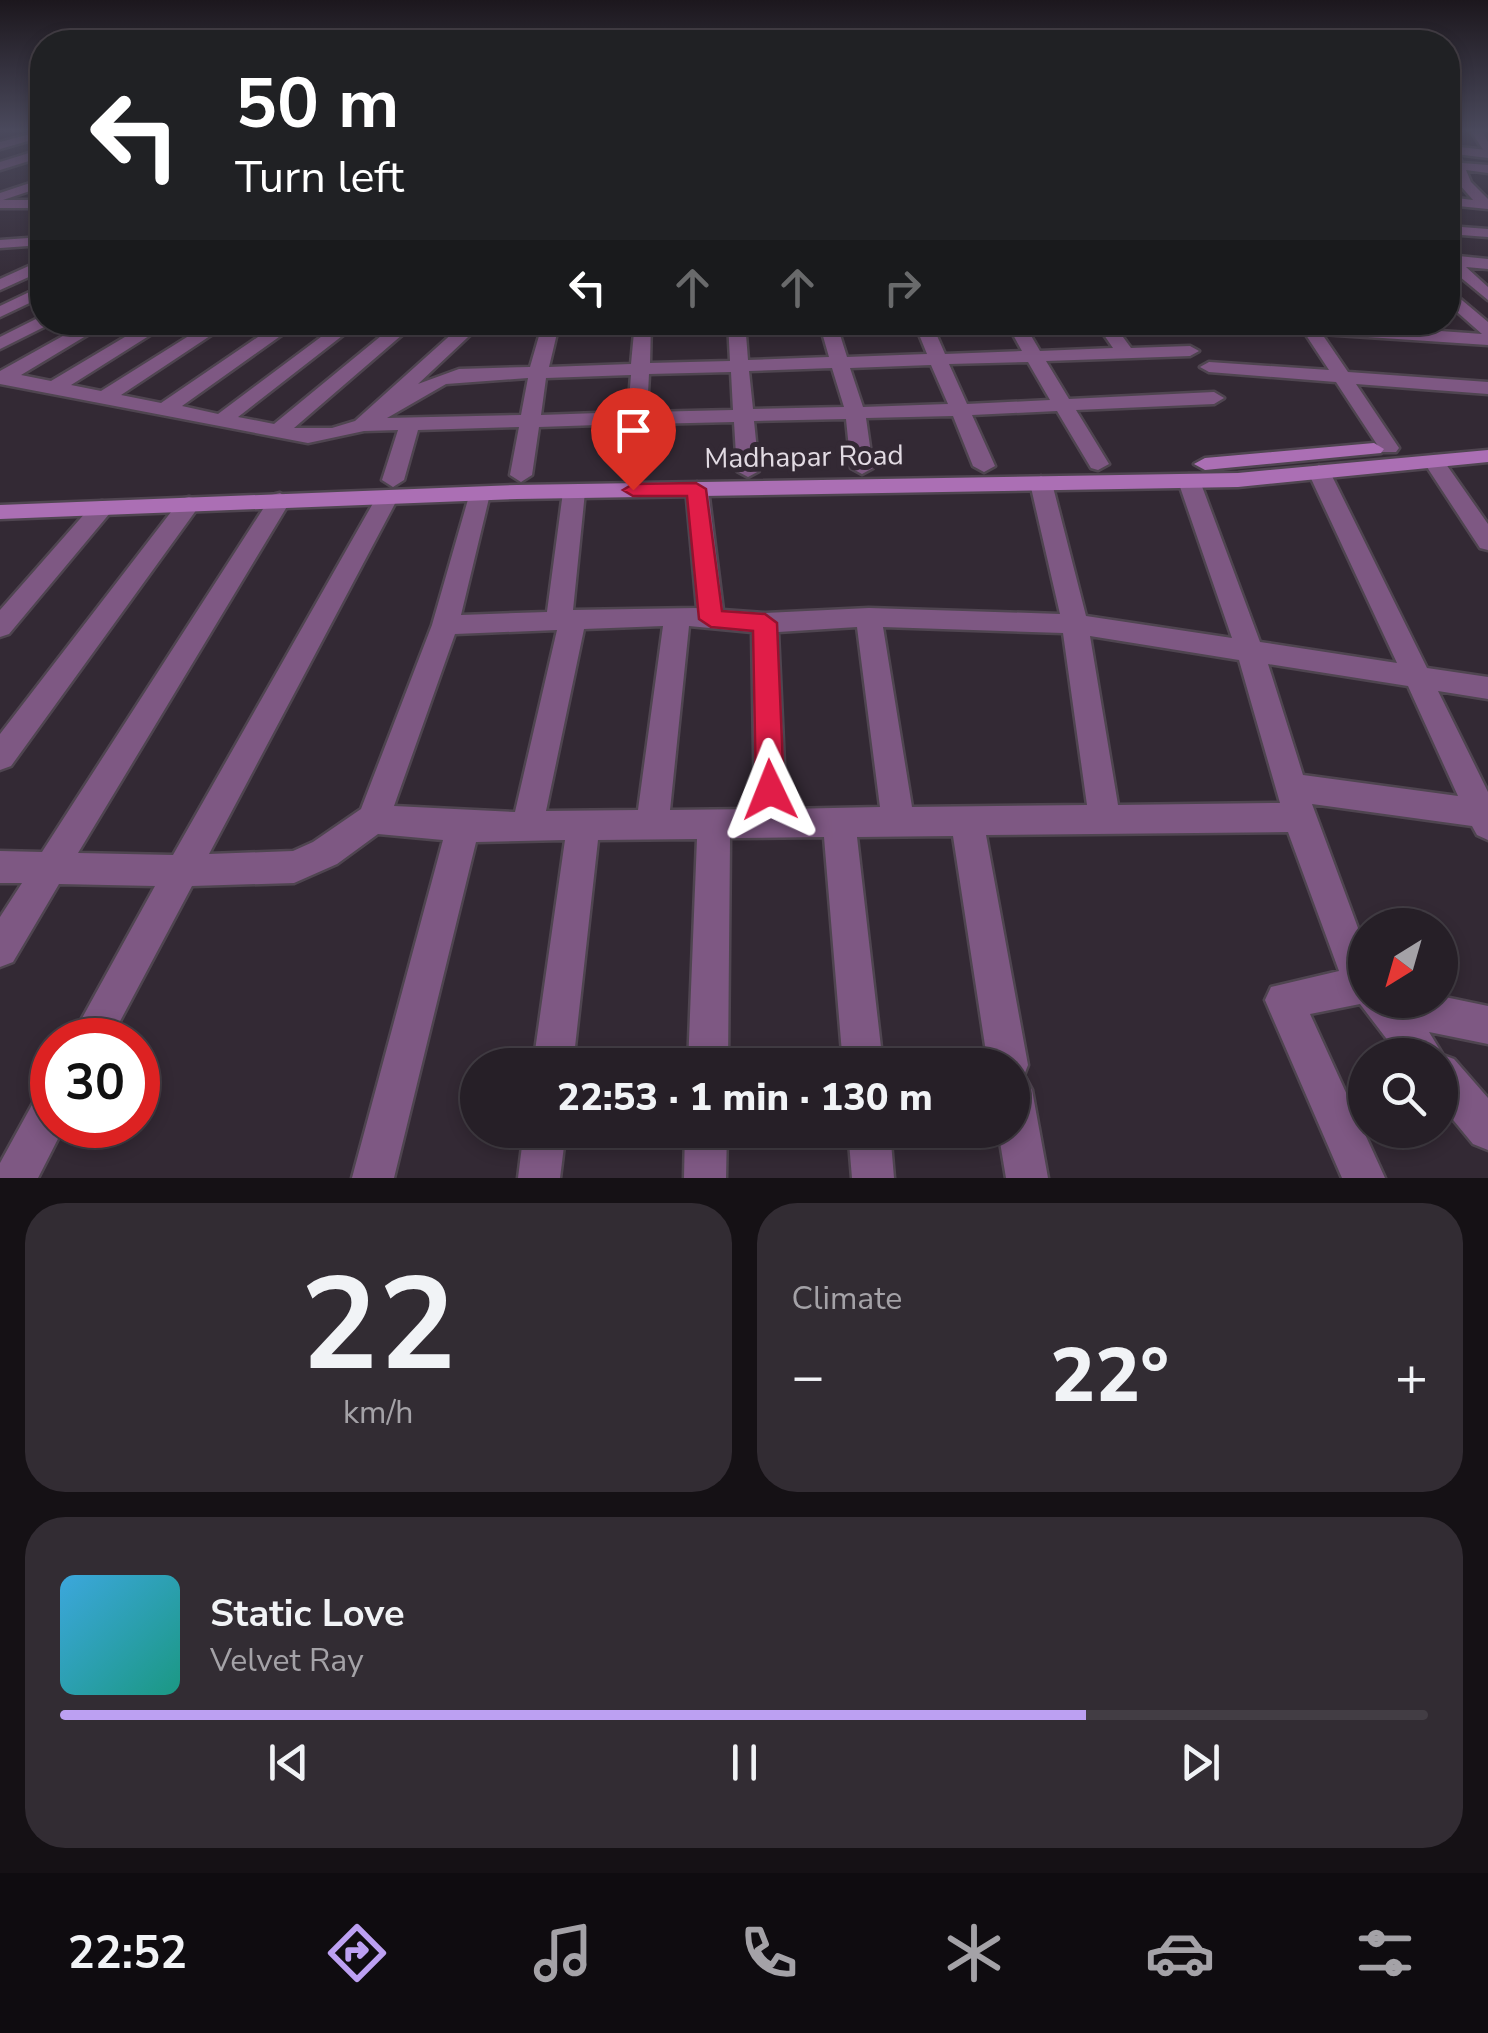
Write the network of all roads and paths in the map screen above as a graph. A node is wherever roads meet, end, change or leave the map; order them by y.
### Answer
1 (1466, 185) edge
2 (30, 188) edge
3 (0, 200) edge
4 (1460, 202) edge
5 (30, 203) edge
6 (30, 205) edge
7 (1487, 205) edge
8 (0, 214) edge
9 (1460, 231) edge
10 (1488, 233) edge
11 (30, 242) edge
12 (0, 244) edge
13 (30, 244) edge
14 (0, 255) edge
15 (1460, 262) edge
16 (1488, 264) edge
17 (30, 271) edge
18 (1460, 272) edge
19 (0, 285) edge
20 (30, 297) edge
21 (1460, 298) edge
22 (1488, 298) edge
23 (1460, 307) edge
24 (0, 312) edge
25 (30, 328) edge
26 (1488, 331) edge
27 (78, 335) edge
28 (142, 335) edge
29 (203, 335) edge
30 (273, 335) edge
31 (335, 335) edge
32 (394, 335) edge
33 (462, 335) edge
34 (543, 335) edge
35 (642, 335) edge
36 (737, 335) edge
37 (831, 335) edge
38 (928, 335) edge
39 (1022, 335) edge
40 (1113, 335) edge
41 (1315, 335) edge
42 (1428, 335) edge
43 (1488, 340) edge
44 (0, 344) edge
45 (1190, 351) dead end
46 (1126, 353) junction
47 (1034, 356) junction
48 (938, 358) junction
49 (840, 362) junction
50 (740, 365) junction
51 (1210, 367) dead end
52 (641, 368) junction
53 (538, 372) junction
54 (1342, 377) junction
55 (1, 378) edge
56 (55, 387) junction
57 (1488, 388) edge
58 (105, 397) junction
59 (1214, 398) dead end
60 (1063, 405) junction
61 (166, 409) junction
62 (962, 410) junction
63 (855, 411) junction
64 (745, 414) junction
65 (636, 418) junction
66 (222, 420) junction
67 (528, 422) junction
68 (362, 425) junction
69 (410, 426) junction
70 (278, 432) junction
71 (1488, 438) edge
72 (1388, 448) junction
73 (1488, 456) edge
74 (1434, 461) junction
75 (1098, 464) junction
76 (984, 466) junction
77 (862, 468) junction
78 (748, 470) junction
79 (1319, 472) junction
80 (634, 473) junction
81 (521, 475) junction
82 (1189, 481) junction
83 (1041, 483) junction
84 (390, 488) junction
85 (696, 489) junction
86 (574, 492) junction
87 (479, 494) junction
88 (280, 500) junction
89 (189, 504) junction
90 (102, 508) junction
91 (2, 509) edge
92 (1488, 542) edge
93 (677, 616) junction
94 (869, 617) junction
95 (566, 619) junction
96 (711, 619) junction
97 (765, 623) junction
98 (1075, 624) junction
99 (445, 625) junction
100 (0, 627) edge
101 (1250, 651) junction
102 (1418, 678) junction
103 (1488, 688) edge
104 (0, 757) edge
105 (1293, 802) junction
106 (1486, 817) edge
107 (373, 818) junction
108 (967, 820) junction
109 (1105, 820) junction
110 (898, 822) junction
111 (839, 823) junction
112 (714, 824) junction
113 (771, 824) junction
114 (652, 825) junction
115 (583, 826) junction
116 (526, 827) junction
117 (463, 828) junction
118 (0, 867) edge
119 (53, 868) junction
120 (179, 871) junction
121 (0, 949) edge
122 (1348, 950) edge
123 (1348, 995) edge
124 (1458, 1016) edge
125 (101, 1018) edge
126 (1392, 1018) edge
127 (1488, 1024) edge
128 (1409, 1038) edge
129 (555, 1048) edge
130 (708, 1048) edge
131 (860, 1048) edge
132 (1005, 1048) edge
133 (1458, 1095) edge
134 (1488, 1130) edge
135 (31, 1148) edge
136 (542, 1148) edge
137 (706, 1148) edge
138 (871, 1148) edge
139 (1022, 1148) edge
140 (15, 1178) edge
141 (374, 1178) edge
142 (538, 1178) edge
143 (705, 1178) edge
144 (874, 1178) edge
145 (1027, 1178) edge
146 (1364, 1178) edge

1 - 7 street
2 - 3 street
3 - 5 street
4 - 7 street
6 - 8 street
9 - 10 street
11 - 12 street
13 - 14 street
15 - 16 street
17 - 19 street
18 - 22 street
20 - 24 street
21 - 22 street
23 - 26 street
25 - 44 street
27 - 55 street
28 - 56 street
29 - 58 street
30 - 61 street
31 - 66 street
32 - 70 street
33 - 68 street
34 - 53 street
35 - 52 street
36 - 50 street
37 - 49 street
38 - 48 street
39 - 47 street
40 - 46 street
41 - 54 street
42 - 43 street
45 - 46 street
46 - 47 street
47 - 48 street
47 - 60 street
48 - 49 street
48 - 62 street
49 - 50 street
49 - 63 street
50 - 52 street
50 - 64 street
51 - 54 street
52 - 53 street
52 - 65 street
53 - 67 street
53 - 68 street
54 - 57 street
54 - 72 street
55 - 56 street
56 - 58 street
58 - 61 street
59 - 60 street
60 - 62 street
60 - 75 street
61 - 66 street
62 - 63 street
62 - 76 street
63 - 64 street
63 - 77 street
64 - 65 street
64 - 78 street
65 - 67 street
65 - 80 street
66 - 70 street
67 - 69 street
67 - 81 street
68 - 69 street
68 - 70 street
69 - 84 street
71 - 72 main road, Madhapar Road
72 - 75 main road, Madhapar Road
73 - 74 main road, Madhapar Road
74 - 79 main road, Madhapar Road
74 - 92 street
75 - 76 main road, Madhapar Road
76 - 77 main road, Madhapar Road
77 - 78 main road, Madhapar Road
78 - 80 main road, Madhapar Road
79 - 82 main road, Madhapar Road
79 - 102 street
80 - 81 main road, Madhapar Road
81 - 84 main road, Madhapar Road
82 - 83 main road, Madhapar Road
82 - 101 street
83 - 85 main road, Madhapar Road
83 - 98 street
84 - 87 main road, Madhapar Road
84 - 88 main road, Madhapar Road
84 - 91 main road, Madhapar Road
84 - 120 street
85 - 86 main road, Madhapar Road
85 - 96 street
86 - 87 main road, Madhapar Road
86 - 95 street
87 - 99 street
88 - 89 main road, Madhapar Road
88 - 119 street
89 - 90 main road, Madhapar Road
89 - 104 street
90 - 91 main road, Madhapar Road
90 - 100 street
93 - 95 street
93 - 96 street
93 - 114 street
94 - 97 street
94 - 98 street
94 - 110 street
95 - 99 street
95 - 116 street
96 - 97 street
97 - 113 street
98 - 101 street
98 - 109 street
99 - 107 street
101 - 102 street
101 - 105 street
102 - 103 street
102 - 106 street
105 - 106 street
105 - 109 street
105 - 122 street
107 - 117 street
107 - 120 street
108 - 109 street
108 - 110 street
108 - 132 street
110 - 111 street
111 - 113 street
111 - 131 street
112 - 113 street
112 - 114 street
112 - 130 street
114 - 115 street
115 - 116 street
115 - 129 street
116 - 117 street
117 - 141 street
118 - 119 street
119 - 120 street
119 - 121 street
120 - 125 street
123 - 146 street
124 - 127 street
126 - 128 street
133 - 134 street
135 - 140 street
136 - 142 street
137 - 143 street
138 - 144 street
139 - 145 street

